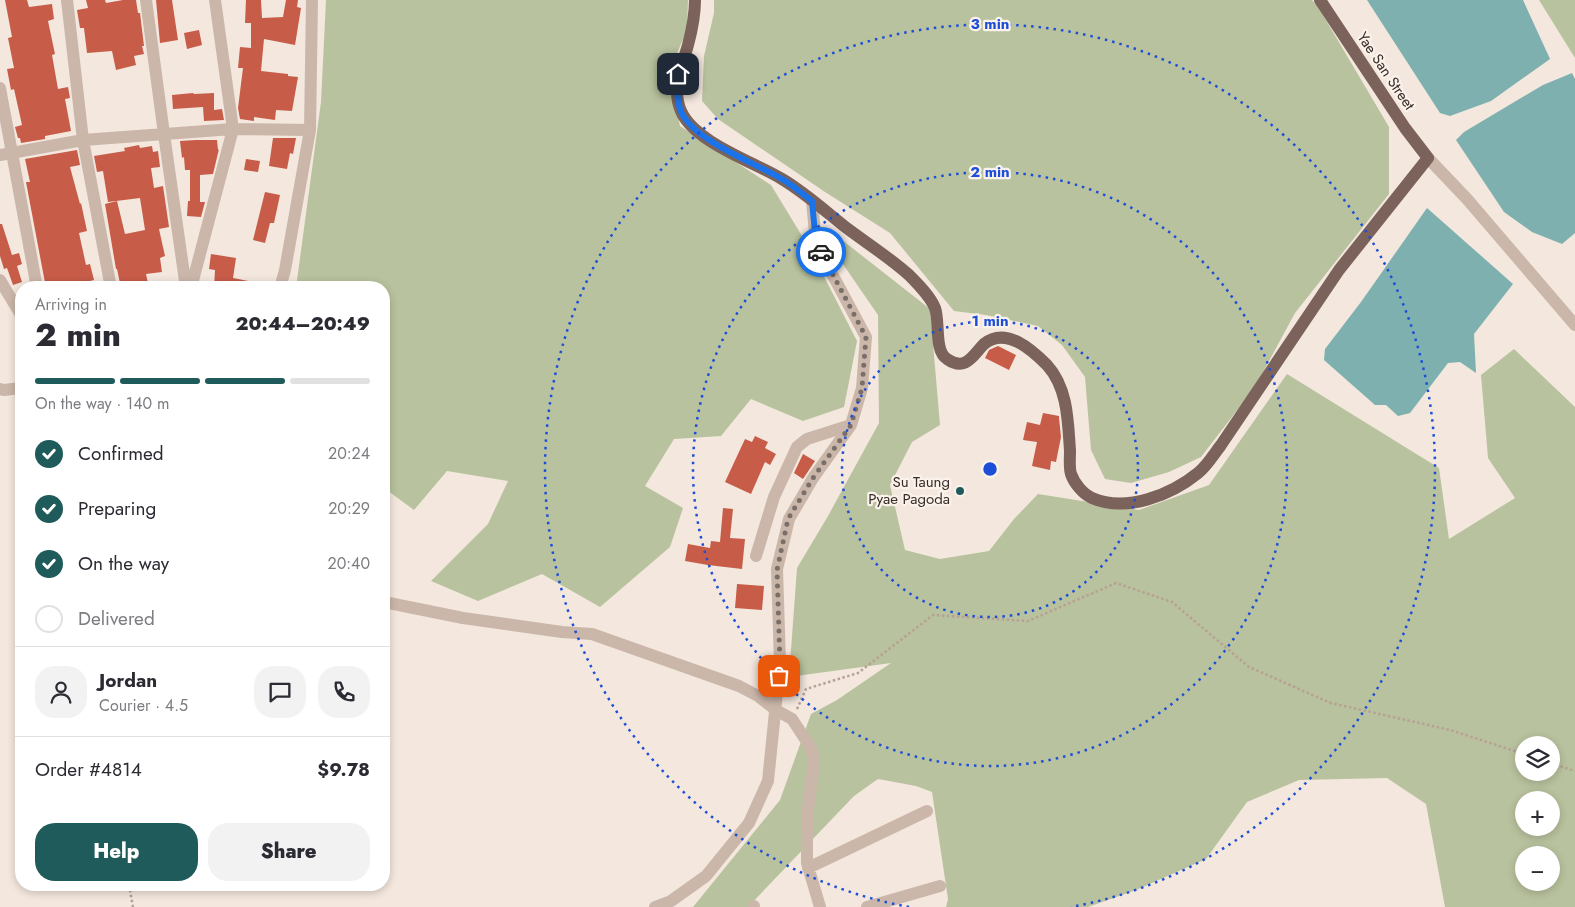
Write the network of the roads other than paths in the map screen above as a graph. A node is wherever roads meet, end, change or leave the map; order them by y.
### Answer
1 (67, 0) edge
2 (146, 0) edge
3 (215, 0) edge
4 (312, 0) edge
5 (695, 0) edge
6 (1320, 0) edge
7 (0, 88) edge
8 (233, 129) junction
9 (310, 130) junction
10 (164, 134) junction
11 (83, 140) junction
12 (6, 154) edge
13 (1428, 158) junction
14 (812, 201) junction
15 (0, 280) edge
16 (35, 281) edge
17 (109, 281) edge
18 (185, 281) edge
19 (193, 281) edge
20 (282, 281) edge
21 (15, 305) edge
22 (1575, 325) edge
23 (0, 389) edge
24 (15, 389) edge
25 (851, 425) junction
26 (756, 556) dead end
27 (390, 603) edge
28 (776, 710) junction
29 (927, 812) dead end
30 (808, 868) junction
31 (940, 886) dead end
32 (655, 907) edge
33 (820, 907) edge
34 (867, 907) edge

1 - 11 street
2 - 10 street
3 - 8 street
4 - 9 street
5 - 14 main road
6 - 13 main road, Yae San Street
7 - 12 street
8 - 9 street
8 - 10 street
8 - 19 street
9 - 20 street
10 - 11 street
10 - 18 street
11 - 12 street
11 - 17 street
12 - 16 street
13 - 14 main road
13 - 22 street
14 - 25 street
15 - 21 street
23 - 24 street
25 - 26 street
25 - 28 street
27 - 28 street
28 - 30 street
28 - 32 street
29 - 30 street
30 - 33 street
31 - 34 street

